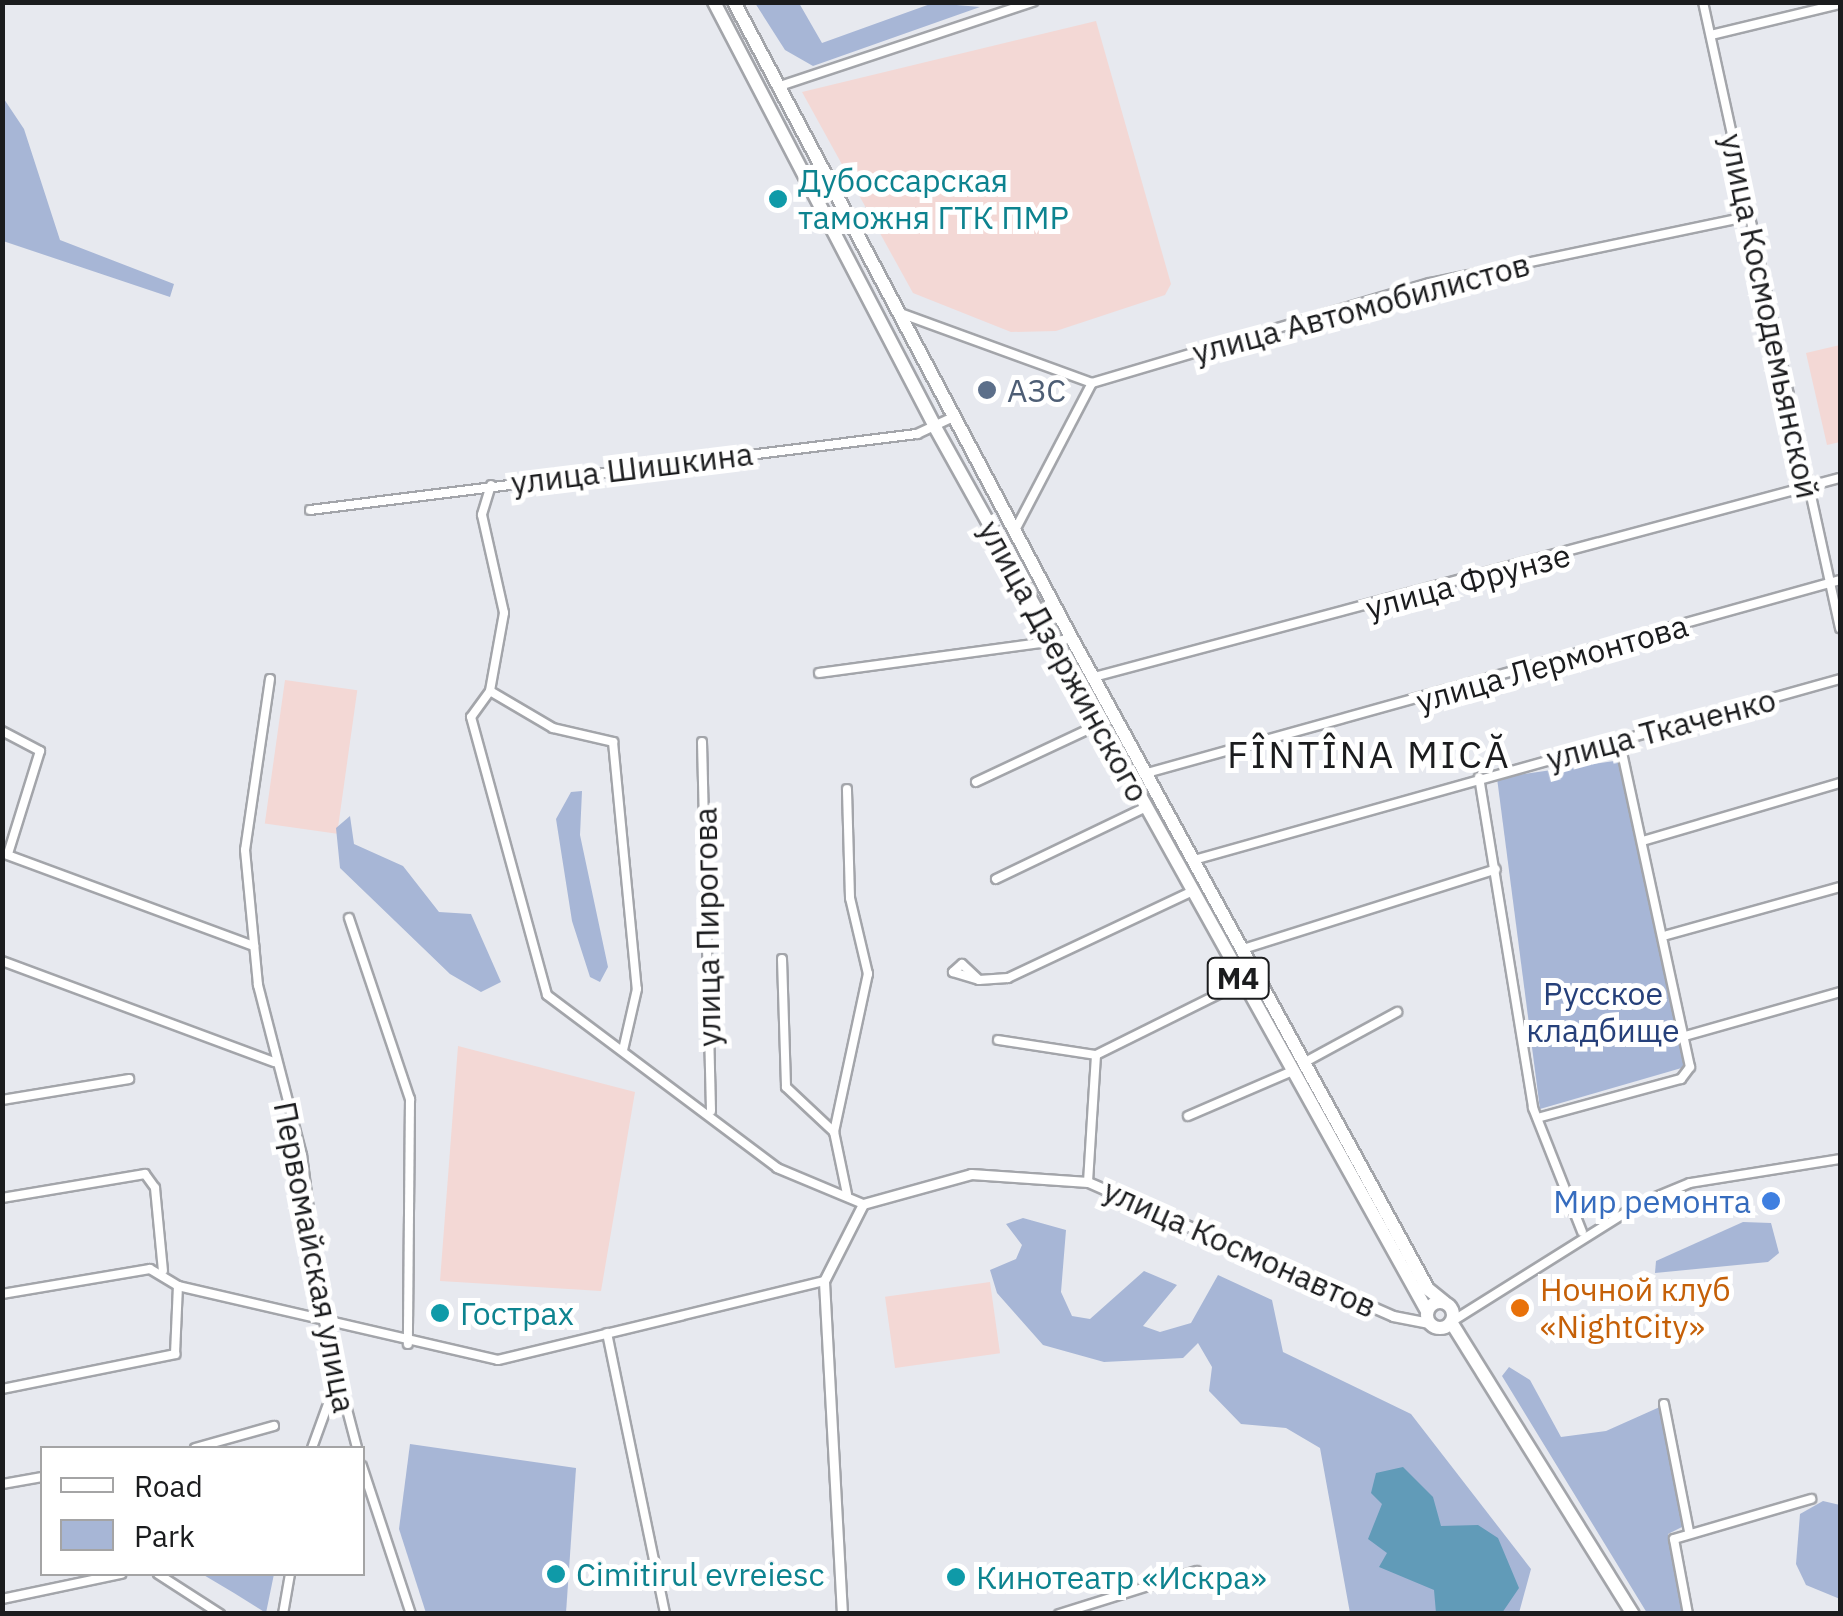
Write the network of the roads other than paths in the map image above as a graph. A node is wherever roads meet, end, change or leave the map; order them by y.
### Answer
1 (714, 2) edge
2 (734, 2) edge
3 (1033, 2) edge
4 (1703, 2) edge
5 (1840, 4) edge
6 (1711, 35) junction
7 (777, 87) junction
8 (1750, 216) junction
9 (899, 313) junction
10 (1092, 383) junction
11 (952, 418) junction
12 (935, 427) junction
13 (1840, 478) edge
14 (492, 485) junction
15 (1806, 490) junction
16 (310, 510) dead end
17 (1015, 530) junction
18 (1840, 580) edge
19 (1829, 583) junction
20 (1840, 628) edge
21 (1072, 639) junction
22 (1053, 642) junction
23 (818, 672) dead end
24 (1094, 677) junction
25 (270, 679) dead end
26 (1840, 679) edge
27 (490, 691) junction
28 (1100, 724) junction
29 (2, 731) edge
30 (702, 742) dead end
31 (1620, 742) junction
32 (1147, 774) junction
33 (1479, 778) junction
34 (976, 782) dead end
35 (1840, 783) edge
36 (848, 789) dead end
37 (1144, 808) junction
38 (1646, 840) junction
39 (5, 854) edge
40 (1194, 860) junction
41 (1496, 869) junction
42 (996, 879) dead end
43 (1840, 888) edge
44 (1192, 891) junction
45 (349, 918) dead end
46 (1667, 934) junction
47 (254, 946) junction
48 (1243, 949) junction
49 (782, 959) dead end
50 (2, 961) edge
51 (979, 980) dead end
52 (1241, 984) junction
53 (1840, 992) edge
54 (1398, 1012) dead end
55 (1685, 1036) junction
56 (998, 1040) dead end
57 (623, 1050) junction
58 (1096, 1056) junction
59 (274, 1062) junction
60 (1304, 1062) junction
61 (1290, 1072) junction
62 (130, 1079) dead end
63 (2, 1100) edge
64 (711, 1112) junction
65 (1188, 1116) dead end
66 (1540, 1117) junction
67 (834, 1132) junction
68 (1840, 1158) edge
69 (1088, 1182) junction
70 (847, 1194) junction
71 (2, 1198) edge
72 (863, 1204) junction
73 (1582, 1232) junction
74 (163, 1271) junction
75 (824, 1281) junction
76 (178, 1286) junction
77 (2, 1294) edge
78 (1446, 1303) junction
79 (1462, 1309) junction
80 (322, 1318) junction
81 (1438, 1321) junction
82 (607, 1333) junction
83 (408, 1344) junction
84 (337, 1379) junction
85 (2, 1389) edge
86 (1664, 1404) dead end
87 (274, 1426) dead end
88 (202, 1446) edge
89 (313, 1446) edge
90 (356, 1446) edge
91 (365, 1475) edge
92 (40, 1476) edge
93 (2, 1484) edge
94 (1811, 1499) dead end
95 (1689, 1532) junction
96 (1196, 1572) dead end
97 (111, 1576) edge
98 (161, 1576) edge
99 (290, 1576) edge
100 (2, 1599) edge
101 (220, 1614) edge
102 (284, 1614) edge
103 (410, 1614) edge
104 (665, 1614) edge
105 (842, 1614) edge
106 (1059, 1614) edge
107 (1633, 1614) edge
108 (1688, 1614) edge

1 - 12 highway, улица Дзержинского / M4
2 - 7 highway, улица Дзержинского / M4
3 - 7 street
4 - 6 street, улица Космодемьянской
5 - 6 street
6 - 8 street, улица Космодемьянской
7 - 9 highway, улица Дзержинского / M4
8 - 10 street, улица Автомобилистов
8 - 15 street, улица Космодемьянской
9 - 10 street
9 - 11 highway, улица Дзержинского / M4
10 - 17 street
11 - 12 street, улица Шишкина
11 - 17 highway, улица Дзержинского / M4
12 - 14 street, улица Шишкина
12 - 22 highway, улица Дзержинского / M4
13 - 15 street, улица Фрунзе
14 - 16 street, улица Шишкина
14 - 27 street
15 - 19 street, улица Космодемьянской
15 - 24 street, улица Фрунзе
17 - 21 highway, улица Дзержинского / M4
18 - 19 street, улица Лермонтова
19 - 20 street, улица Космодемьянской
19 - 32 street, улица Лермонтова
21 - 22 street
21 - 24 highway, улица Дзержинского / M4
22 - 23 street
22 - 28 highway, улица Дзержинского / M4
24 - 32 highway, улица Дзержинского / M4
25 - 47 street, Первомайская улица
26 - 31 street, улица Ткаченко
27 - 57 street
27 - 57 street
28 - 34 street
28 - 37 highway, улица Дзержинского / M4
29 - 39 street
30 - 64 street, улица Пирогова
31 - 33 street, улица Ткаченко
31 - 38 street
32 - 40 highway, улица Дзержинского / M4
33 - 40 street, улица Ткаченко
33 - 41 street
35 - 38 street
36 - 67 street
37 - 42 street
37 - 44 highway, улица Дзержинского / M4
38 - 46 street
39 - 47 street
40 - 48 highway, улица Дзержинского / M4
41 - 48 street
41 - 66 street
43 - 46 street
44 - 51 street
44 - 52 highway, улица Дзержинского / M4
45 - 83 street
46 - 55 street
47 - 59 street, Первомайская улица
48 - 60 highway, улица Дзержинского / M4
49 - 67 street
50 - 59 street
52 - 58 street
52 - 61 highway, улица Дзержинского / M4
53 - 55 street
54 - 60 street
55 - 66 street
56 - 58 street
57 - 64 street
58 - 69 street
59 - 80 street, Первомайская улица
60 - 78 highway, улица Дзержинского / M4
61 - 65 street
61 - 81 highway, улица Дзержинского / M4
62 - 63 street
64 - 70 street
66 - 73 street
67 - 70 street
68 - 73 street
69 - 72 street, улица Космонавтов
69 - 81 street, улица Космонавтов
70 - 72 street
71 - 74 street
72 - 75 street
73 - 79 street
74 - 76 street
74 - 77 street
75 - 82 street
75 - 105 street
76 - 80 street
76 - 85 street
78 - 79 street
78 - 81 highway
78 - 81 highway, M4
79 - 81 street
80 - 83 street
80 - 84 street, Первомайская улица
81 - 107 highway, улица Дзержинского / M4
82 - 83 street
82 - 104 street
84 - 89 street
84 - 90 street, Первомайская улица
86 - 95 street
87 - 88 street
91 - 103 street
92 - 93 street
94 - 95 street
95 - 108 street
96 - 106 street
97 - 100 street
98 - 101 street
99 - 102 street

